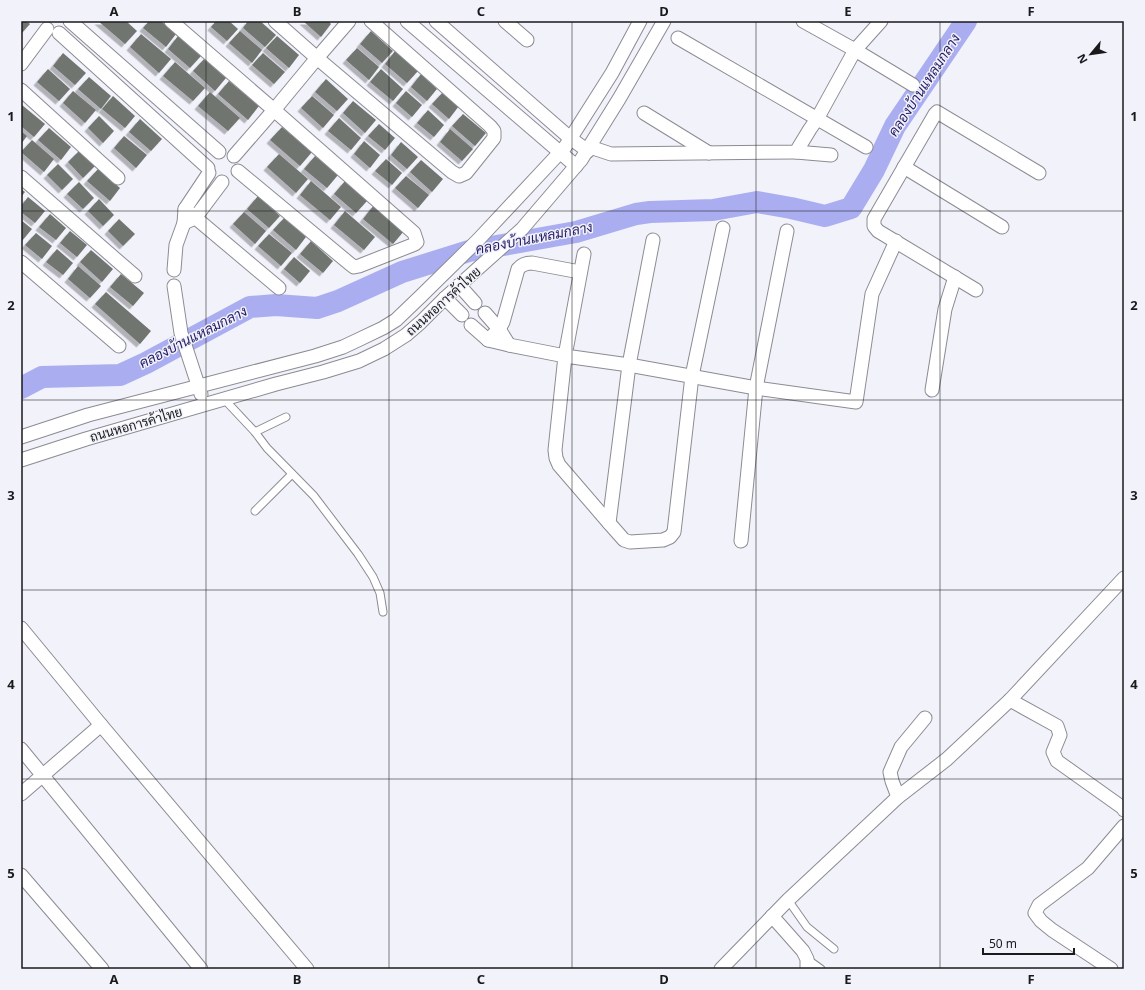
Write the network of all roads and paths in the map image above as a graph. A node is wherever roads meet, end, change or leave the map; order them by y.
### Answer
1 (69, 21) edge
2 (171, 21) edge
3 (274, 21) edge
4 (348, 21) edge
5 (371, 21) edge
6 (407, 21) edge
7 (436, 21) edge
8 (505, 21) edge
9 (640, 21) edge
10 (664, 21) edge
11 (803, 21) edge
12 (881, 21) edge
13 (50, 28) edge
14 (678, 38) dead end
15 (527, 40) dead end
16 (855, 50) junction
17 (317, 58) junction
18 (21, 64) edge
19 (913, 85) dead end
20 (21, 90) edge
21 (530, 103) junction
22 (274, 110) junction
23 (644, 113) dead end
24 (519, 118) junction
25 (817, 119) junction
26 (570, 138) junction
27 (866, 147) dead end
28 (589, 149) junction
29 (219, 152) junction
30 (796, 152) junction
31 (560, 153) junction
32 (709, 153) junction
33 (831, 155) dead end
34 (234, 156) junction
35 (576, 166) junction
36 (904, 167) junction
37 (209, 170) junction
38 (238, 171) junction
39 (1039, 173) dead end
40 (21, 177) edge
41 (118, 178) dead end
42 (222, 182) junction
43 (190, 220) junction
44 (1002, 227) dead end
45 (722, 228) dead end
46 (787, 231) dead end
47 (654, 240) dead end
48 (896, 241) junction
49 (475, 243) junction
50 (584, 254) dead end
51 (21, 262) edge
52 (481, 266) junction
53 (174, 270) dead end
54 (580, 272) junction
55 (135, 276) dead end
56 (955, 277) junction
57 (460, 285) junction
58 (174, 286) dead end
59 (279, 288) dead end
60 (976, 290) dead end
61 (445, 298) junction
62 (475, 302) dead end
63 (485, 313) dead end
64 (462, 315) dead end
65 (471, 325) dead end
66 (499, 329) junction
67 (488, 340) junction
68 (509, 345) junction
69 (118, 346) dead end
70 (565, 356) junction
71 (629, 365) junction
72 (692, 376) junction
73 (198, 386) junction
74 (756, 388) junction
75 (932, 390) dead end
76 (224, 399) junction
77 (204, 404) junction
78 (286, 417) dead end
79 (254, 432) junction
80 (21, 437) edge
81 (21, 460) edge
82 (292, 474) junction
83 (255, 511) dead end
84 (609, 523) junction
85 (740, 541) dead end
86 (1124, 578) edge
87 (383, 612) dead end
88 (21, 628) edge
89 (1010, 700) junction
90 (925, 718) dead end
91 (101, 725) junction
92 (21, 750) edge
93 (43, 775) junction
94 (21, 794) edge
95 (898, 797) junction
96 (1124, 810) edge
97 (1124, 826) edge
98 (21, 875) edge
99 (788, 900) junction
100 (772, 916) junction
101 (834, 948) dead end
102 (807, 964) edge
103 (102, 969) edge
104 (202, 969) edge
105 (307, 969) edge
106 (721, 969) edge
107 (821, 969) edge
108 (1110, 969) edge

1 - 13 street
1 - 29 street
2 - 22 street
3 - 17 street
4 - 17 street
5 - 17 street
6 - 24 street
7 - 21 street
8 - 15 street
9 - 26 street, ถนนหอการค้าไทย
10 - 28 street, ถนนหอการค้าไทย
11 - 16 street
12 - 16 street
13 - 18 street
13 - 37 street
14 - 25 street
16 - 19 street
16 - 25 street
17 - 22 street
20 - 41 street
21 - 24 street
21 - 26 street
22 - 34 street
22 - 38 street
23 - 32 street
24 - 31 street
25 - 27 street
25 - 30 street
26 - 28 street
26 - 31 street, ถนนหอการค้าไทย
28 - 32 street
28 - 35 street, ถนนหอการค้าไทย
29 - 34 street
29 - 37 street
30 - 32 street
30 - 33 street
31 - 35 street
31 - 49 street, ถนนหอการค้าไทย
34 - 38 street
35 - 52 street, ถนนหอการค้าไทย
36 - 39 street
36 - 44 street
36 - 48 street
37 - 42 street
37 - 43 street
38 - 42 street
40 - 55 street
42 - 43 street
43 - 53 street
43 - 59 street
45 - 72 street
46 - 74 street
47 - 71 street
48 - 56 street
48 - 74 street
49 - 52 street
49 - 73 street, ถนนหอการค้าไทย
50 - 54 street
51 - 69 street
52 - 57 street, ถนนหอการค้าไทย
54 - 66 street
54 - 70 street
56 - 60 street
56 - 75 street
57 - 61 street, ถนนหอการค้าไทย
57 - 62 street
58 - 73 street
61 - 64 street
61 - 76 street, ถนนหอการค้าไทย
63 - 66 street
65 - 67 street
66 - 67 street
66 - 68 street
67 - 68 street
68 - 70 street
70 - 71 street
70 - 84 street
71 - 72 street
71 - 84 street
72 - 74 street
72 - 84 street
73 - 77 street
73 - 80 street, ถนนหอการค้าไทย
74 - 85 street
76 - 77 street, ถนนหอการค้าไทย
76 - 79 lane
77 - 81 street, ถนนหอการค้าไทย
78 - 79 lane
79 - 82 lane
82 - 83 lane
82 - 87 lane
86 - 89 street
88 - 91 street
89 - 95 street
89 - 96 street
90 - 95 street
91 - 93 street
91 - 105 street
92 - 93 street
93 - 94 street
93 - 104 street
95 - 99 street
97 - 108 street
98 - 103 street
99 - 100 street
99 - 101 lane
100 - 102 street
100 - 106 street
102 - 107 lane

